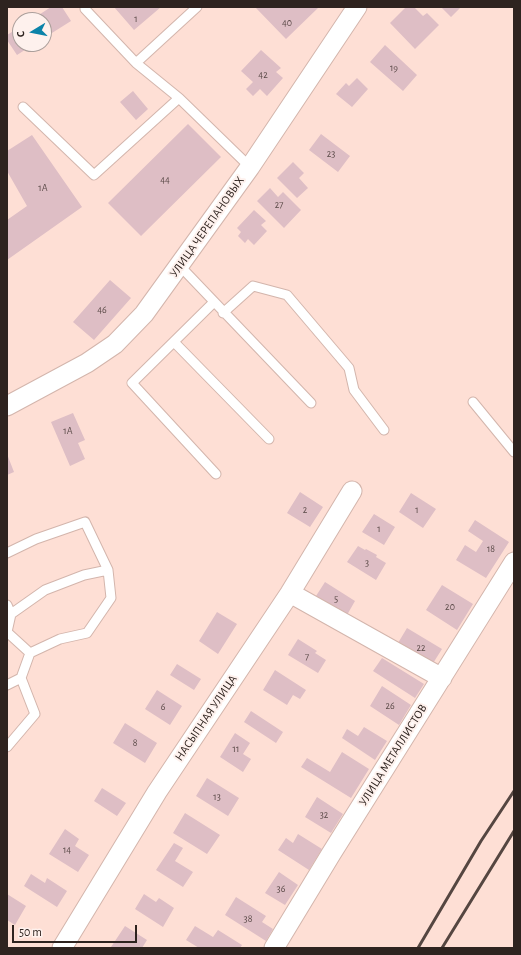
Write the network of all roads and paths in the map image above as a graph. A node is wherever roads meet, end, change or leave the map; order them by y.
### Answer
1 (85, 7) edge
2 (197, 7) edge
3 (358, 7) edge
4 (136, 63) junction
5 (179, 98) junction
6 (23, 107) dead end
7 (250, 168) junction
8 (180, 266) junction
9 (213, 303) junction
10 (223, 313) junction
11 (174, 342) junction
12 (9, 399) edge
13 (311, 402) dead end
14 (473, 402) dead end
15 (384, 430) dead end
16 (269, 439) dead end
17 (514, 452) edge
18 (216, 474) dead end
19 (352, 491) dead end
20 (7, 553) edge
21 (514, 562) edge
22 (108, 570) junction
23 (290, 593) junction
24 (9, 610) edge
25 (7, 632) edge
26 (30, 653) junction
27 (20, 678) junction
28 (442, 678) junction
29 (7, 685) edge
30 (7, 747) edge
31 (62, 948) edge
32 (274, 948) edge

1 - 4 lane
2 - 4 lane
3 - 7 street, УЛИЦА ЧЕРЕПАНОВЫХ
4 - 5 lane
5 - 6 lane
5 - 7 lane
7 - 8 street, УЛИЦА ЧЕРЕПАНОВЫХ
8 - 9 lane
8 - 12 street, УЛИЦА ЧЕРЕПАНОВЫХ
9 - 10 lane
9 - 11 lane
10 - 13 lane
10 - 15 lane
11 - 16 lane
11 - 18 lane
14 - 17 lane
19 - 23 street, НАСЫПНАЯ УЛИЦА
20 - 22 lane
21 - 28 street, УЛИЦА МЕТАЛЛИСТОВ
22 - 24 lane
22 - 26 lane
23 - 28 street
23 - 31 street, НАСЫПНАЯ УЛИЦА
24 - 25 lane
25 - 26 lane
26 - 27 lane
27 - 29 lane
27 - 30 lane
28 - 32 street, УЛИЦА МЕТАЛЛИСТОВ

